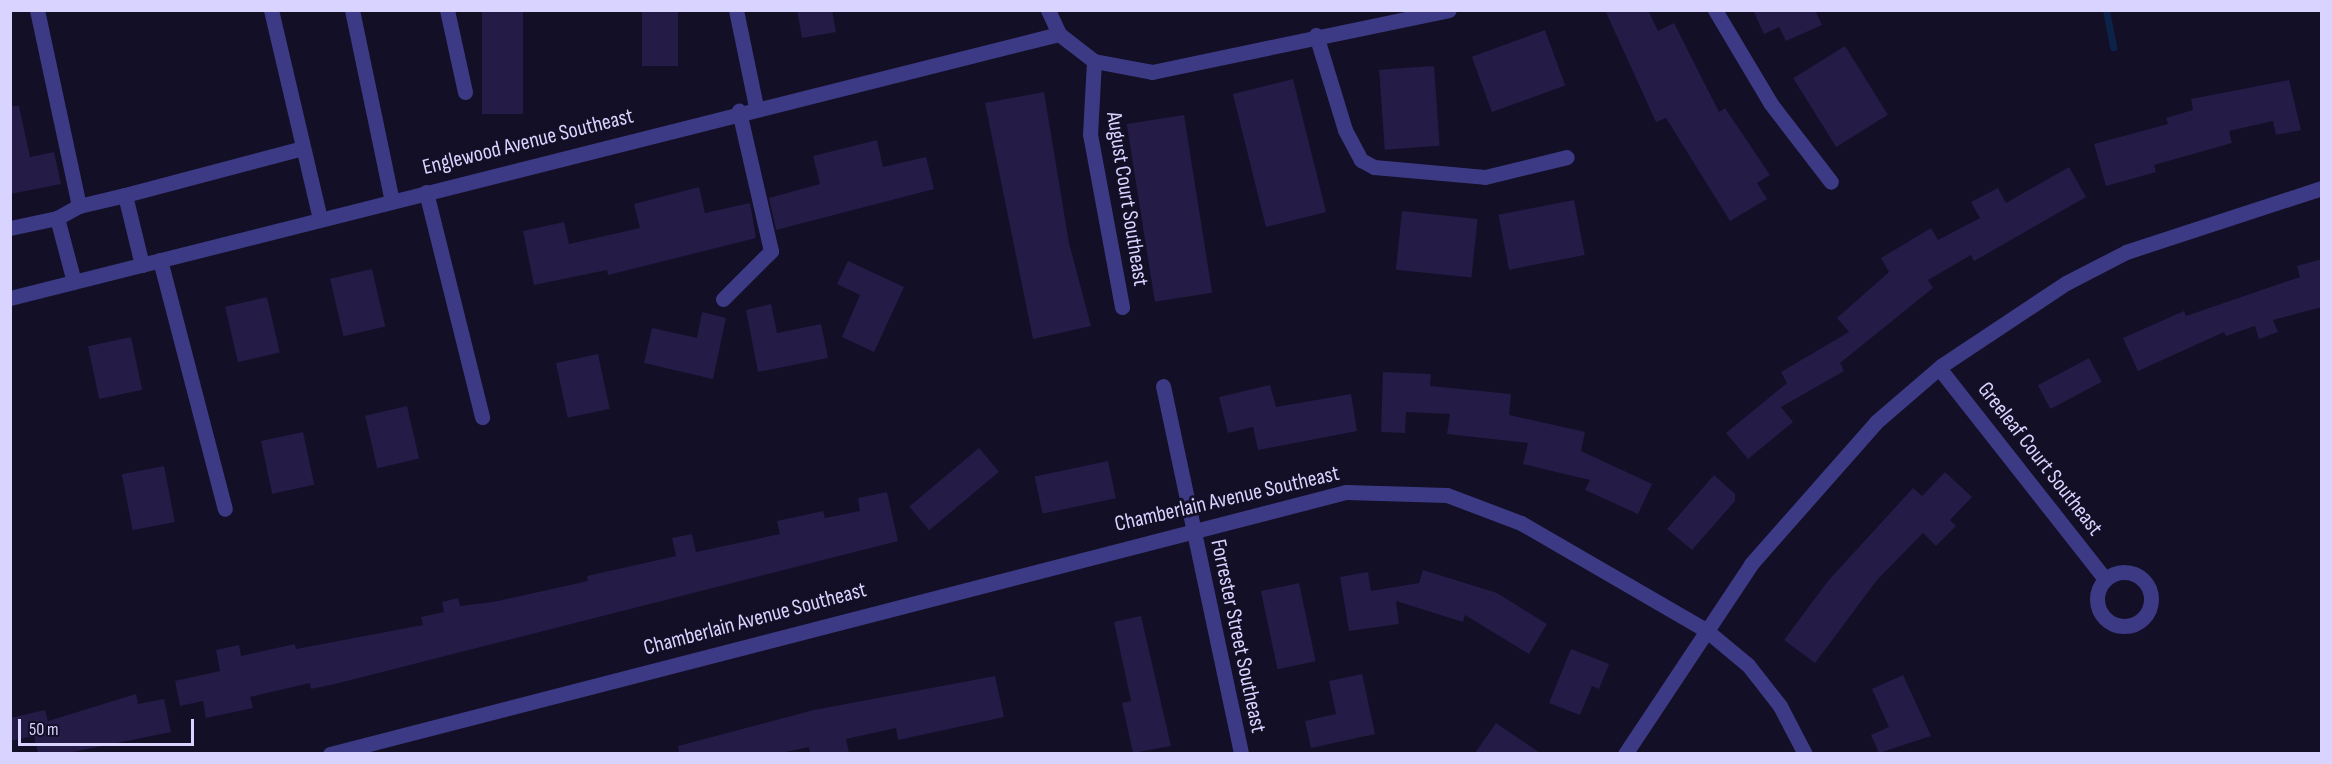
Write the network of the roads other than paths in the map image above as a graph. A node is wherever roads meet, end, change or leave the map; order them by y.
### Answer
1 (37, 10) edge
2 (271, 10) edge
3 (352, 10) edge
4 (447, 10) edge
5 (736, 10) edge
6 (1048, 10) edge
7 (1449, 10) edge
8 (1715, 10) edge
9 (1059, 34) junction
10 (1316, 35) junction
11 (1094, 61) junction
12 (465, 92) dead end
13 (756, 107) junction
14 (739, 111) junction
15 (303, 148) junction
16 (1567, 157) dead end
17 (1831, 182) dead end
18 (2322, 188) edge
19 (426, 192) junction
20 (125, 195) junction
21 (392, 201) junction
22 (79, 206) junction
23 (57, 218) junction
24 (320, 219) junction
25 (10, 228) edge
26 (160, 260) junction
27 (142, 265) junction
28 (74, 282) junction
29 (10, 298) edge
30 (723, 299) dead end
31 (1122, 307) dead end
32 (1939, 368) junction
33 (1163, 386) dead end
34 (482, 417) dead end
35 (225, 509) dead end
36 (1191, 529) junction
37 (2105, 579) dead end
38 (1707, 631) junction
39 (330, 753) edge
40 (1241, 753) edge
41 (1625, 753) edge
42 (1805, 753) edge

1 - 22 street
2 - 15 street
3 - 21 street
4 - 12 street
5 - 13 street
6 - 9 street
7 - 10 street
8 - 17 street
9 - 11 street
9 - 13 street, Englewood Avenue Southeast
10 - 11 street
10 - 16 street
11 - 31 street, August Court Southeast
13 - 14 street, Englewood Avenue Southeast
14 - 19 street, Englewood Avenue Southeast
14 - 30 street
15 - 20 street
15 - 24 street
18 - 32 street
19 - 21 street, Englewood Avenue Southeast
19 - 34 street
20 - 22 street
20 - 27 street
21 - 24 street, Englewood Avenue Southeast
22 - 23 street
23 - 25 street
23 - 28 street
24 - 26 street, Englewood Avenue Southeast
26 - 27 street, Englewood Avenue Southeast
26 - 35 street
27 - 28 street, Englewood Avenue Southeast
28 - 29 street, Englewood Avenue Southeast
32 - 37 street, Greeleaf Court Southeast
32 - 38 street
33 - 36 street, Forrester Street Southeast
36 - 38 street, Chamberlain Avenue Southeast
36 - 39 street, Chamberlain Avenue Southeast
36 - 40 street, Forrester Street Southeast
38 - 41 street
38 - 42 street, Chamberlain Avenue Southeast

